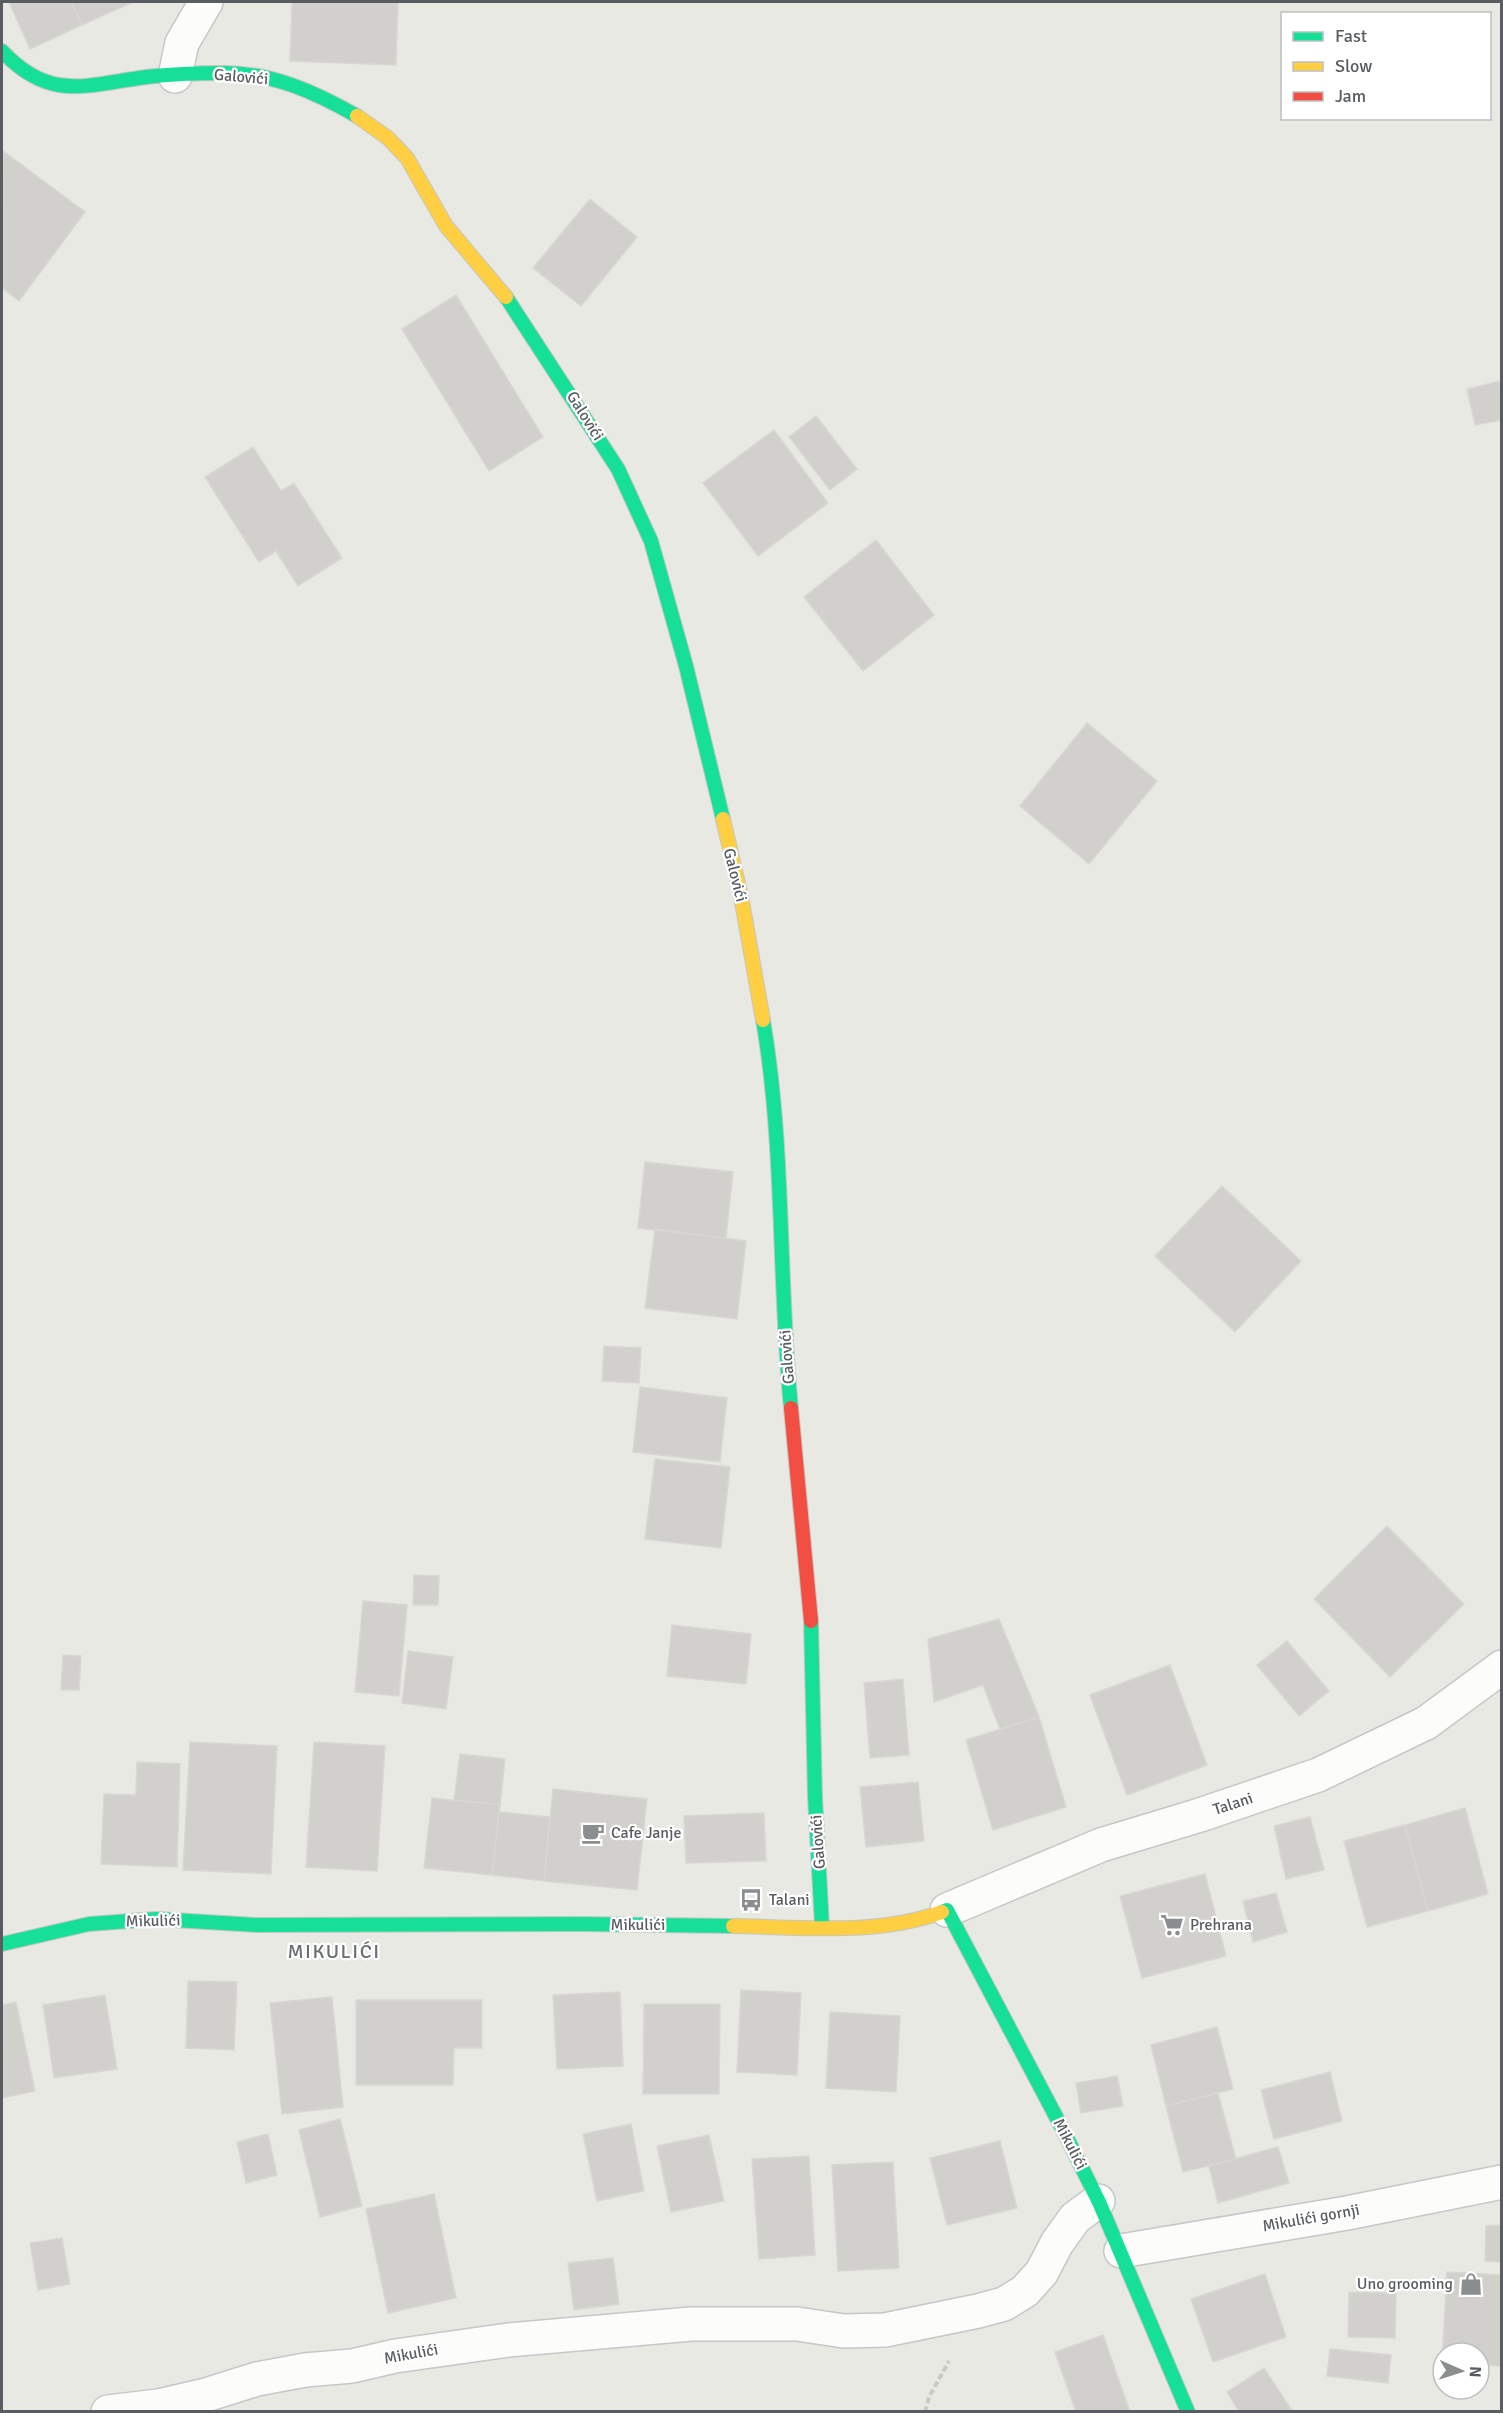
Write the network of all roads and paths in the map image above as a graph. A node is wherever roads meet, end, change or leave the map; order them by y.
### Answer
1 (206, 2) edge
2 (2, 51) edge
3 (176, 76) junction
4 (1502, 1666) edge
5 (947, 1910) junction
6 (822, 1926) junction
7 (2, 1944) edge
8 (1502, 2182) edge
9 (1098, 2201) junction
10 (1121, 2251) junction
11 (108, 2412) edge
12 (1188, 2412) edge

1 - 3 street
2 - 3 street, Galovići
3 - 6 street, Galovići
4 - 5 street, Talani
5 - 6 street, Mikulići
5 - 9 street, Mikulići
6 - 7 street, Mikulići
8 - 10 street, Mikulići gornji
9 - 10 street, Mikulići
9 - 11 street, Mikulići
10 - 12 street, Mikulići

